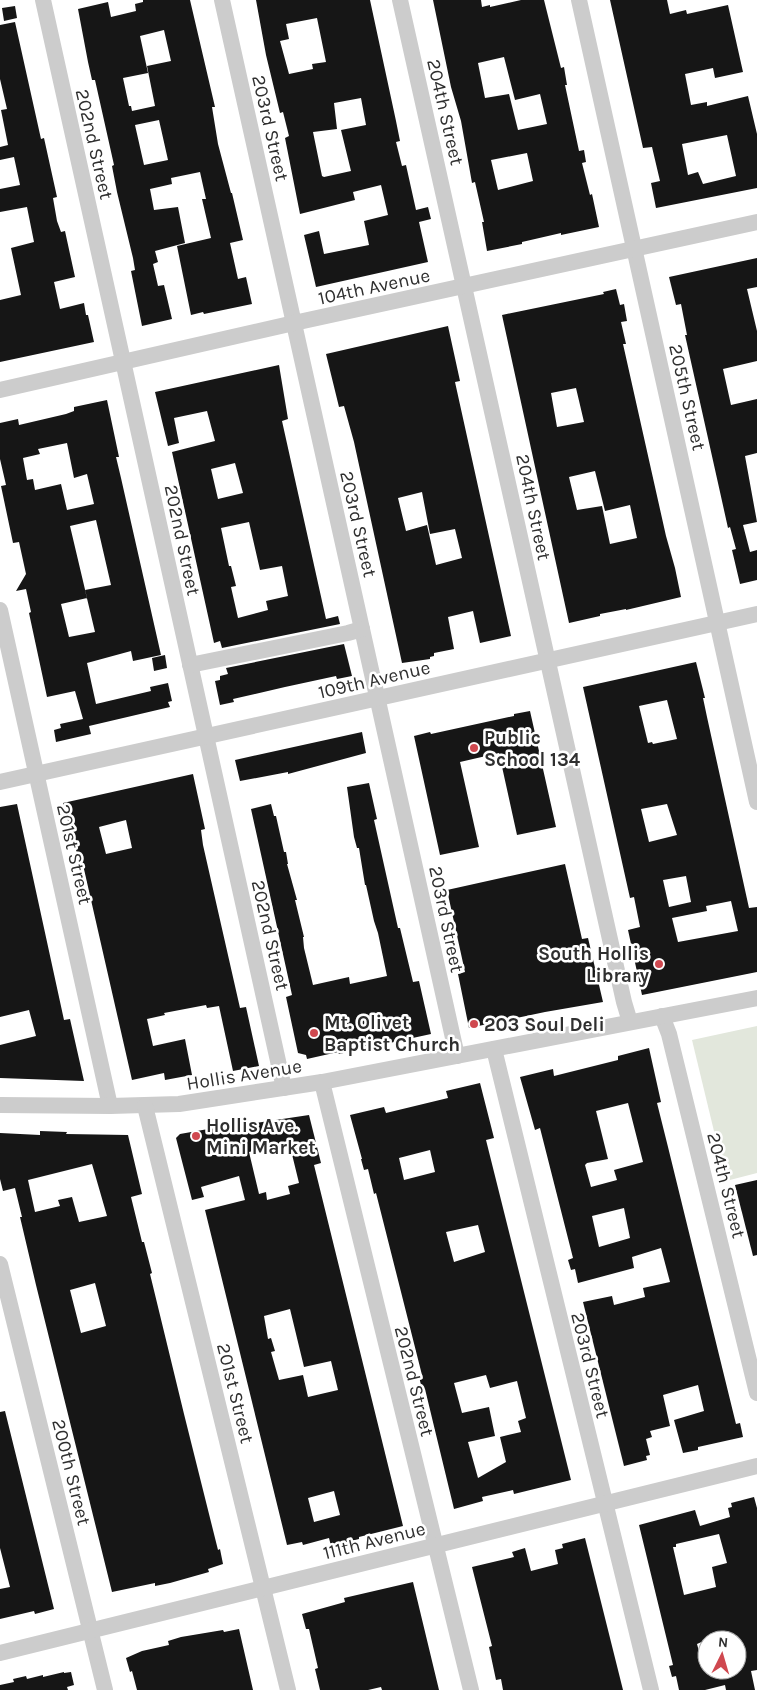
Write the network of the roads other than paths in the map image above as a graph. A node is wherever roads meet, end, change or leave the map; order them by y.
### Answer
1 (43, 0) edge
2 (222, 0) edge
3 (400, 0) edge
4 (579, 0) edge
5 (757, 222) edge
6 (634, 249) junction
7 (465, 287) junction
8 (294, 323) junction
9 (124, 362) junction
10 (0, 390) edge
11 (0, 610) edge
12 (757, 614) edge
13 (718, 624) junction
14 (362, 629) junction
15 (547, 660) junction
16 (190, 665) junction
17 (378, 699) junction
18 (206, 737) junction
19 (36, 774) junction
20 (0, 782) edge
21 (757, 802) edge
22 (757, 998) edge
23 (662, 1016) junction
24 (630, 1022) junction
25 (494, 1049) junction
26 (457, 1056) junction
27 (322, 1082) junction
28 (284, 1088) junction
29 (0, 1105) edge
30 (110, 1106) junction
31 (145, 1106) junction
32 (0, 1264) edge
33 (757, 1393) edge
34 (757, 1466) edge
35 (604, 1504) junction
36 (435, 1545) junction
37 (263, 1588) junction
38 (90, 1631) junction
39 (0, 1653) edge
40 (105, 1690) edge
41 (288, 1690) edge
42 (471, 1690) edge
43 (651, 1690) edge

1 - 9 street, 202nd Street
2 - 8 street, 203rd Street
3 - 7 street, 204th Street
4 - 6 street, 205th Street
5 - 6 street, 104th Avenue
6 - 7 street, 104th Avenue
6 - 13 street, 205th Street
7 - 8 street, 104th Avenue
7 - 15 street, 204th Street
8 - 9 street, 104th Avenue
8 - 14 street, 203rd Street
9 - 10 street, 104th Avenue
9 - 16 street, 202nd Street
11 - 19 street, 201st Street
12 - 13 street, 109th Avenue
13 - 15 street, 109th Avenue
13 - 21 street, 205th Street
14 - 16 street
14 - 17 street, 203rd Street
15 - 17 street, 109th Avenue
15 - 24 street, 204th Street
16 - 18 street, 202nd Street
17 - 18 street, 109th Avenue
17 - 26 street, 203rd Street
18 - 19 street, 109th Avenue
18 - 28 street, 202nd Street
19 - 20 street, 109th Avenue
19 - 30 street, 201st Street
22 - 23 street, Hollis Avenue
23 - 24 street, Hollis Avenue
23 - 33 street, 204th Street
24 - 25 street, Hollis Avenue
25 - 26 street, Hollis Avenue
25 - 35 street, 203rd Street
26 - 27 street, Hollis Avenue
27 - 28 street, Hollis Avenue
27 - 36 street, 202nd Street
28 - 31 street, Hollis Avenue
29 - 30 street, Hollis Avenue
30 - 31 street, Hollis Avenue
31 - 37 street, 201st Street
32 - 38 street, 200th Street
34 - 35 street, 111th Avenue
35 - 36 street, 111th Avenue
35 - 43 street, 203rd Street
36 - 37 street, 111th Avenue
36 - 42 street, 202nd Street
37 - 38 street, 111th Avenue
37 - 41 street, 201st Street
38 - 39 street, 111th Avenue
38 - 40 street, 200th Street

